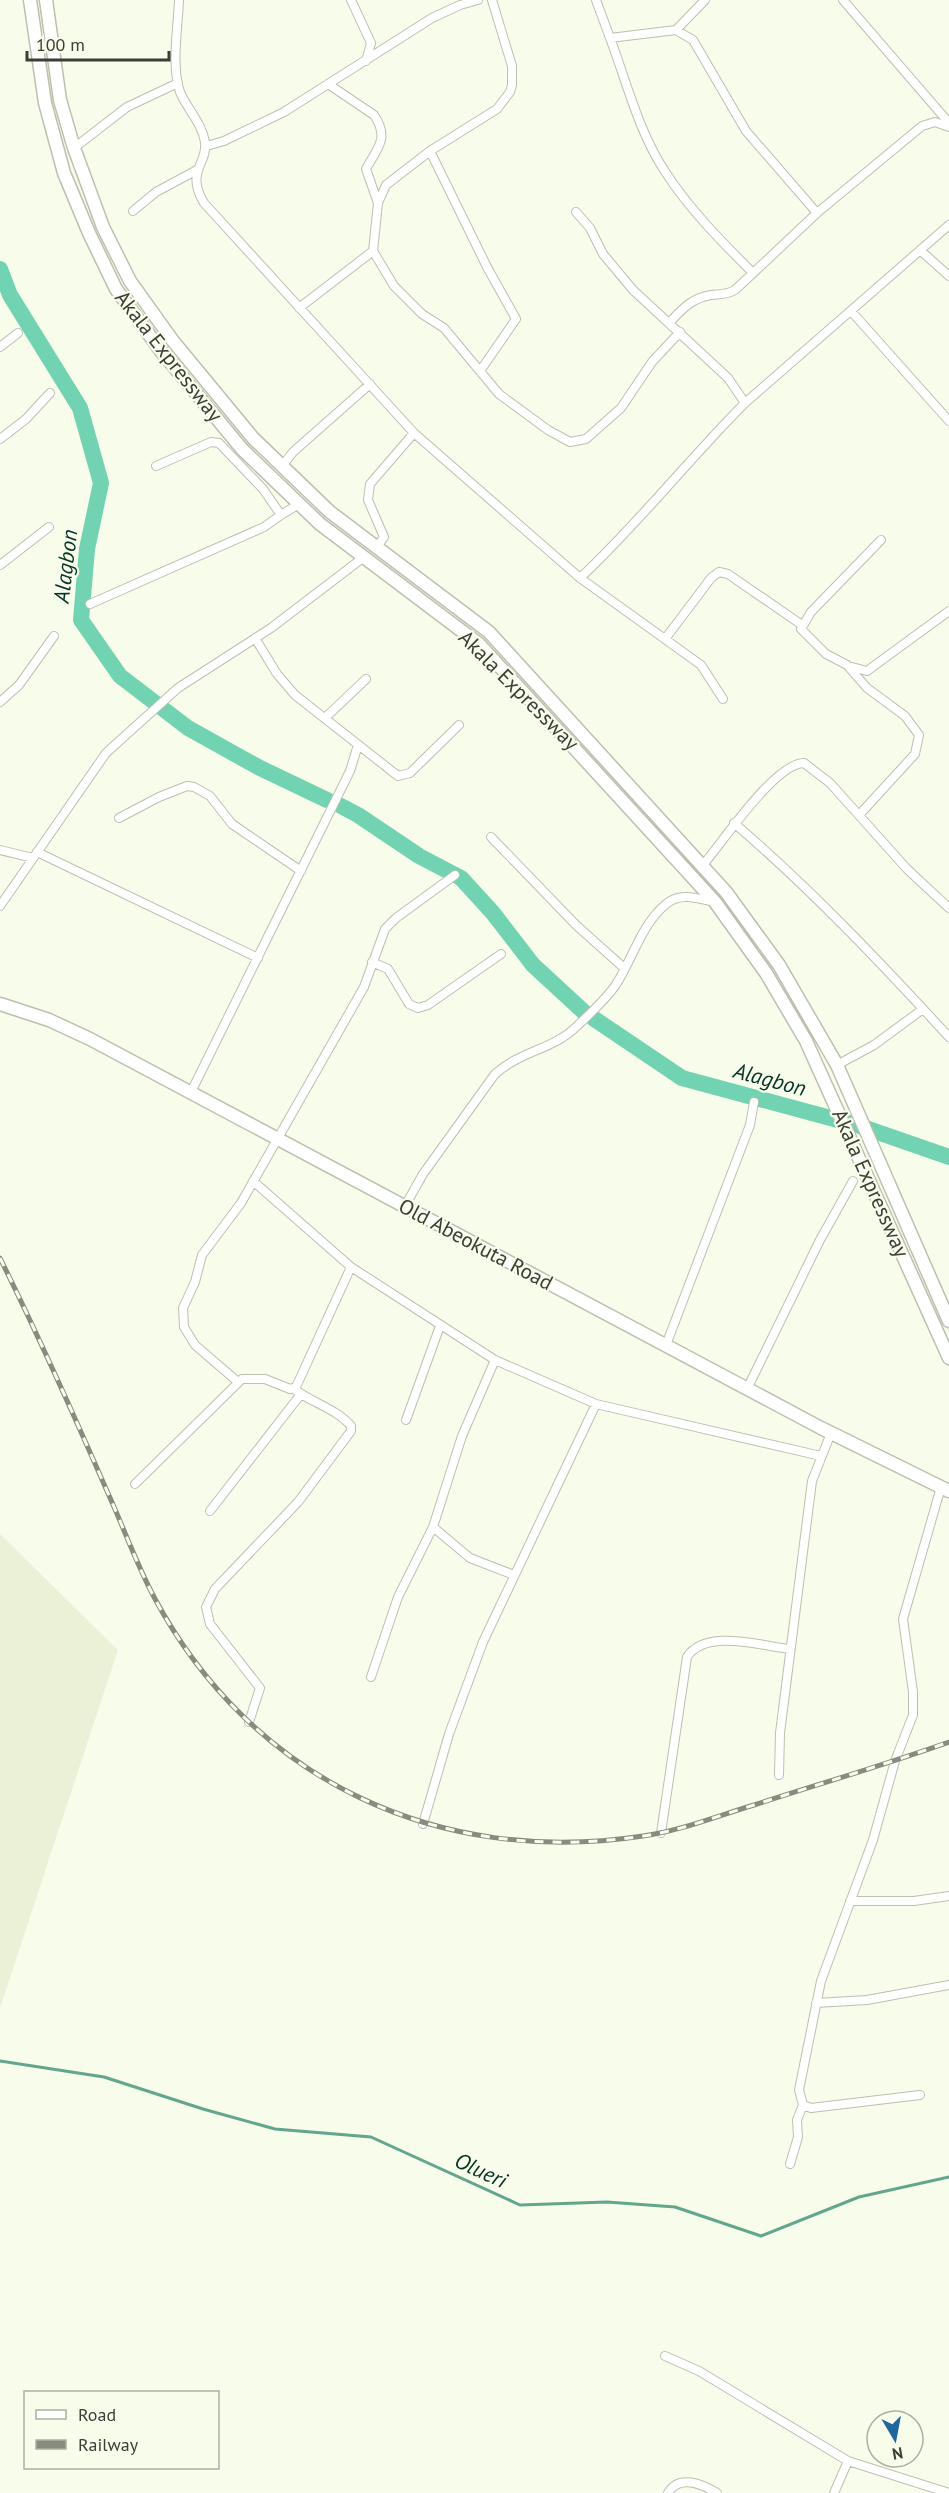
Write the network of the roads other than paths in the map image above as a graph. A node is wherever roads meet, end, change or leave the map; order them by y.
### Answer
1 (30, 0) edge
2 (46, 0) edge
3 (179, 0) edge
4 (351, 0) edge
5 (478, 0) edge
6 (492, 0) edge
7 (596, 0) edge
8 (705, 0) edge
9 (843, 0) edge
10 (676, 30) junction
11 (610, 38) junction
12 (366, 61) junction
13 (178, 83) junction
14 (328, 84) junction
15 (949, 125) edge
16 (206, 146) junction
17 (74, 148) junction
18 (430, 150) junction
19 (197, 170) junction
20 (378, 202) junction
21 (132, 212) dead end
22 (576, 212) dead end
23 (817, 213) junction
24 (949, 225) edge
25 (920, 250) junction
26 (373, 251) junction
27 (753, 273) junction
28 (949, 276) edge
29 (299, 308) junction
30 (851, 311) junction
31 (670, 322) junction
32 (680, 332) junction
33 (18, 333) dead end
34 (173, 341) junction
35 (0, 347) edge
36 (161, 351) junction
37 (480, 371) junction
38 (370, 384) junction
39 (50, 393) dead end
40 (745, 403) junction
41 (949, 421) edge
42 (414, 432) junction
43 (0, 439) edge
44 (156, 466) dead end
45 (282, 466) junction
46 (299, 504) junction
47 (281, 515) junction
48 (49, 527) dead end
49 (881, 540) dead end
50 (377, 547) junction
51 (364, 557) junction
52 (0, 565) edge
53 (580, 578) junction
54 (90, 604) dead end
55 (949, 611) edge
56 (802, 625) junction
57 (54, 636) dead end
58 (255, 638) junction
59 (665, 639) junction
60 (847, 665) junction
61 (366, 679) dead end
62 (723, 699) dead end
63 (0, 702) edge
64 (326, 717) junction
65 (459, 725) dead end
66 (358, 745) junction
67 (860, 814) junction
68 (119, 818) dead end
69 (734, 823) junction
70 (491, 837) dead end
71 (0, 850) edge
72 (35, 855) junction
73 (703, 865) junction
74 (301, 871) junction
75 (455, 875) dead end
76 (726, 892) junction
77 (715, 902) junction
78 (0, 906) edge
79 (949, 908) edge
80 (501, 954) dead end
81 (258, 958) junction
82 (372, 962) junction
83 (624, 968) junction
84 (0, 1004) edge
85 (923, 1009) junction
86 (949, 1037) edge
87 (837, 1065) junction
88 (191, 1092) junction
89 (754, 1102) dead end
90 (276, 1138) junction
91 (253, 1181) junction
92 (854, 1181) dead end
93 (405, 1206) junction
94 (351, 1267) junction
95 (949, 1321) edge
96 (440, 1326) junction
97 (666, 1345) junction
98 (949, 1358) edge
99 (495, 1360) junction
100 (238, 1382) junction
101 (747, 1389) junction
102 (298, 1391) junction
103 (596, 1404) junction
104 (406, 1420) dead end
105 (831, 1433) junction
106 (821, 1456) junction
107 (135, 1484) dead end
108 (945, 1489) edge
109 (210, 1511) dead end
110 (433, 1527) junction
111 (514, 1575) junction
112 (790, 1649) junction
113 (371, 1677) dead end
114 (249, 1722) dead end
115 (779, 1775) dead end
116 (423, 1824) dead end
117 (661, 1833) dead end
118 (949, 1896) edge
119 (850, 1901) junction
120 (949, 1984) edge
121 (816, 2003) junction
122 (920, 2096) dead end
123 (803, 2105) junction
124 (790, 2164) dead end
125 (665, 2356) dead end
126 (848, 2461) junction
127 (668, 2493) edge
128 (717, 2493) edge
129 (834, 2493) edge
130 (949, 2493) edge

1 - 36 main road, Akala Expressway
2 - 17 main road, Akala Expressway
3 - 13 street
4 - 12 street
5 - 12 street
6 - 18 street
7 - 11 street
8 - 10 street
9 - 15 street
10 - 11 street
10 - 23 street
11 - 27 street
12 - 14 street
13 - 16 street
13 - 17 street
14 - 16 street
14 - 20 street
15 - 23 street
16 - 19 street
17 - 34 main road, Akala Expressway
18 - 20 street
18 - 37 street
19 - 21 street
19 - 29 street
20 - 26 street
22 - 31 street
23 - 27 street
24 - 25 street
25 - 28 street
25 - 30 street
26 - 29 street
26 - 37 street
27 - 31 street
29 - 38 street
30 - 40 street
30 - 41 street
31 - 32 street
32 - 37 street
32 - 40 street
33 - 35 street
34 - 36 main road
34 - 45 main road, Akala Expressway
36 - 46 main road, Akala Expressway
38 - 42 street
38 - 45 street
39 - 43 street
40 - 53 street
42 - 50 street
42 - 53 street
44 - 47 street
45 - 50 main road, Akala Expressway
46 - 47 street
46 - 51 main road, Akala Expressway
47 - 54 street
48 - 52 street
49 - 56 street
50 - 73 main road, Akala Expressway
51 - 58 street
51 - 77 main road, Akala Expressway
53 - 59 street
55 - 60 street
56 - 59 street
56 - 60 street
57 - 63 street
58 - 64 street
58 - 72 street
59 - 62 street
60 - 67 street
61 - 64 street
64 - 66 street
65 - 66 street
66 - 74 street
67 - 69 street
67 - 79 street
68 - 74 street
69 - 73 street
69 - 85 street
70 - 83 street
71 - 72 street
72 - 78 street
72 - 81 street
73 - 76 main road, Akala Expressway
74 - 81 street
75 - 82 street
76 - 77 main road
76 - 87 main road, Akala Expressway
77 - 83 street
77 - 98 main road, Akala Expressway
80 - 82 street
81 - 88 street
82 - 90 street
83 - 93 street
84 - 88 main road, Old Abeokuta Road
85 - 86 street
85 - 87 street
87 - 95 main road, Akala Expressway
88 - 90 main road, Old Abeokuta Road
89 - 97 street
90 - 91 street
90 - 93 main road, Old Abeokuta Road
91 - 94 street
91 - 100 street
92 - 101 street
93 - 97 main road, Old Abeokuta Road
94 - 96 street
94 - 102 street
96 - 99 street
96 - 104 street
97 - 101 main road, Old Abeokuta Road
99 - 103 street
99 - 110 street
100 - 102 street
100 - 107 street
101 - 105 main road, Old Abeokuta Road
102 - 109 street
102 - 114 street
103 - 106 street
103 - 111 street
105 - 106 street
105 - 108 main road, Old Abeokuta Road
106 - 112 street
108 - 119 street
110 - 111 street
110 - 113 street
111 - 116 street
112 - 115 street
112 - 117 street
118 - 119 street
119 - 121 street
120 - 121 street
121 - 123 street
122 - 123 street
123 - 124 street
125 - 126 street
126 - 129 street
126 - 130 street
127 - 128 street

